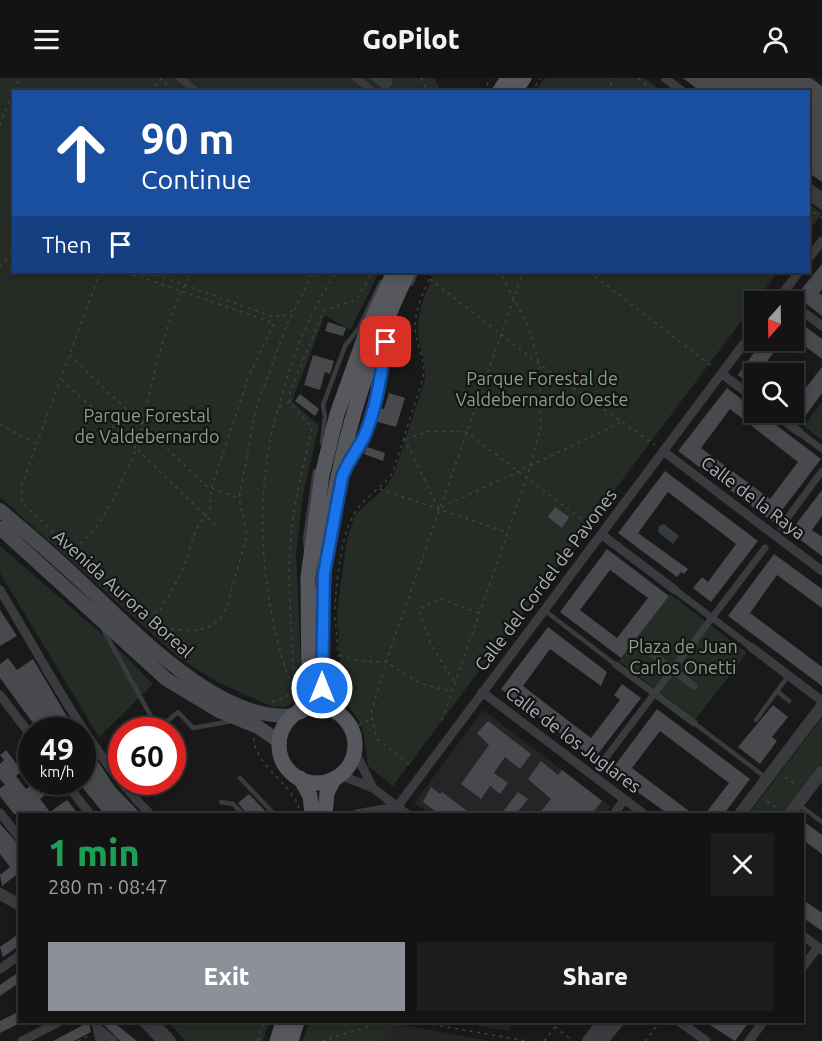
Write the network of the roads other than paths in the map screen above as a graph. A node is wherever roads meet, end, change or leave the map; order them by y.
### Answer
1 (180, 78) edge
2 (356, 78) edge
3 (657, 78) edge
4 (665, 78) edge
5 (194, 90) edge
6 (371, 90) edge
7 (671, 90) edge
8 (680, 90) edge
9 (810, 197) edge
10 (822, 206) edge
11 (822, 241) edge
12 (810, 256) edge
13 (386, 273) edge
14 (394, 273) edge
15 (408, 273) edge
16 (416, 273) edge
17 (798, 273) edge
18 (784, 291) edge
19 (406, 294) dead end
20 (804, 312) edge
21 (397, 314) dead end
22 (822, 326) edge
23 (744, 344) edge
24 (722, 374) junction
25 (744, 390) edge
26 (787, 423) edge
27 (799, 432) joint
28 (321, 447) dead end
29 (822, 449) edge
30 (663, 451) junction
31 (316, 466) dead end
32 (822, 471) edge
33 (0, 510) edge
34 (781, 527) dead end
35 (0, 528) edge
36 (601, 534) junction
37 (765, 548) dead end
38 (822, 571) edge
39 (316, 575) junction
40 (0, 590) edge
41 (675, 590) joint
42 (543, 610) junction
43 (98, 618) junction
44 (712, 618) junction
45 (751, 647) joint
46 (651, 653) dead end
47 (616, 665) joint
48 (673, 670) junction
49 (788, 676) junction
50 (694, 686) dead end
51 (777, 691) junction
52 (482, 692) junction
53 (654, 693) junction
54 (0, 695) edge
55 (789, 701) dead end
56 (822, 701) edge
57 (336, 705) junction
58 (822, 706) edge
59 (297, 713) junction
60 (18, 719) edge
61 (241, 720) junction
62 (756, 720) dead end
63 (694, 723) joint
64 (280, 742) junction
65 (97, 749) joint
66 (355, 752) junction
67 (598, 768) dead end
68 (822, 772) edge
69 (337, 777) junction
70 (240, 778) dead end
71 (300, 778) junction
72 (767, 778) junction
73 (373, 788) junction
74 (75, 795) edge
75 (624, 800) junction
76 (221, 802) dead end
77 (798, 804) junction
78 (397, 807) junction
79 (785, 812) edge
80 (0, 813) edge
81 (89, 813) edge
82 (149, 813) edge
83 (242, 813) edge
84 (273, 813) edge
85 (312, 813) edge
86 (325, 813) edge
87 (362, 813) edge
88 (406, 813) edge
89 (615, 813) edge
90 (643, 813) edge
91 (741, 813) edge
92 (822, 822) edge
93 (18, 836) edge
94 (0, 894) edge
95 (18, 904) edge
96 (804, 936) edge
97 (820, 948) edge
98 (18, 956) edge
99 (804, 966) edge
100 (0, 968) edge
101 (57, 1023) edge
102 (144, 1023) edge
103 (153, 1023) edge
104 (284, 1023) edge
105 (297, 1023) edge
106 (602, 1023) edge
107 (617, 1023) edge
108 (681, 1023) edge
109 (762, 1023) edge
110 (98, 1031) edge
111 (22, 1041) edge
112 (113, 1041) edge
113 (161, 1041) edge
114 (170, 1041) edge
115 (277, 1041) edge
116 (291, 1041) edge
117 (588, 1041) edge
118 (602, 1041) edge
119 (706, 1041) edge
120 (748, 1041) edge

1 - 5 street
2 - 6 street
3 - 7 street
4 - 8 street
9 - 10 street
11 - 12 street
13 - 28 lane
14 - 39 main road
15 - 39 main road
16 - 19 lane
17 - 18 street
20 - 22 street
21 - 39 lane
23 - 24 street, Calle del Cordel de Pavones
24 - 25 street
24 - 30 street, Calle del Cordel de Pavones
26 - 27 street
27 - 29 street
30 - 36 street, Calle del Cordel de Pavones
30 - 38 street, Calle de la Raya
31 - 39 lane
32 - 34 street
33 - 59 main road, Avenida Aurora Boreal
35 - 43 main road, Avenida Aurora Boreal
36 - 41 street
36 - 42 street, Calle del Cordel de Pavones
37 - 44 street
39 - 57 main road
39 - 59 main road
40 - 65 street
41 - 44 street
42 - 47 lane
42 - 52 street, Calle del Cordel de Pavones
43 - 61 main road, Avenida Aurora Boreal
43 - 61 lane
44 - 45 street
44 - 48 street
45 - 49 street
46 - 48 street
47 - 53 street
48 - 50 street
48 - 53 street
49 - 51 lane
49 - 56 street
51 - 55 lane
51 - 62 lane
52 - 75 street, Calle de los Juglares
52 - 78 street, Calle del Cordel de Pavones
53 - 63 street
53 - 67 street
54 - 60 street
57 - 59 main road
57 - 66 main road
58 - 72 street
59 - 64 main road
61 - 64 main road, Avenida Aurora Boreal
63 - 72 lane
64 - 71 main road
65 - 82 street
66 - 69 main road
66 - 73 street
68 - 77 street
69 - 71 main road
69 - 73 street
69 - 86 main road
70 - 84 lane
71 - 85 main road
72 - 91 street
73 - 78 street
74 - 81 street
75 - 89 street
75 - 90 street, Calle de los Juglares
76 - 83 lane
77 - 79 street
77 - 92 lane
78 - 87 street
78 - 88 street
80 - 93 street
94 - 95 street
96 - 97 street
97 - 99 street
98 - 100 street
101 - 111 street
102 - 113 street
103 - 114 street
104 - 115 main road
105 - 116 main road
106 - 117 street
107 - 118 street
108 - 119 street
109 - 120 street
110 - 112 street

